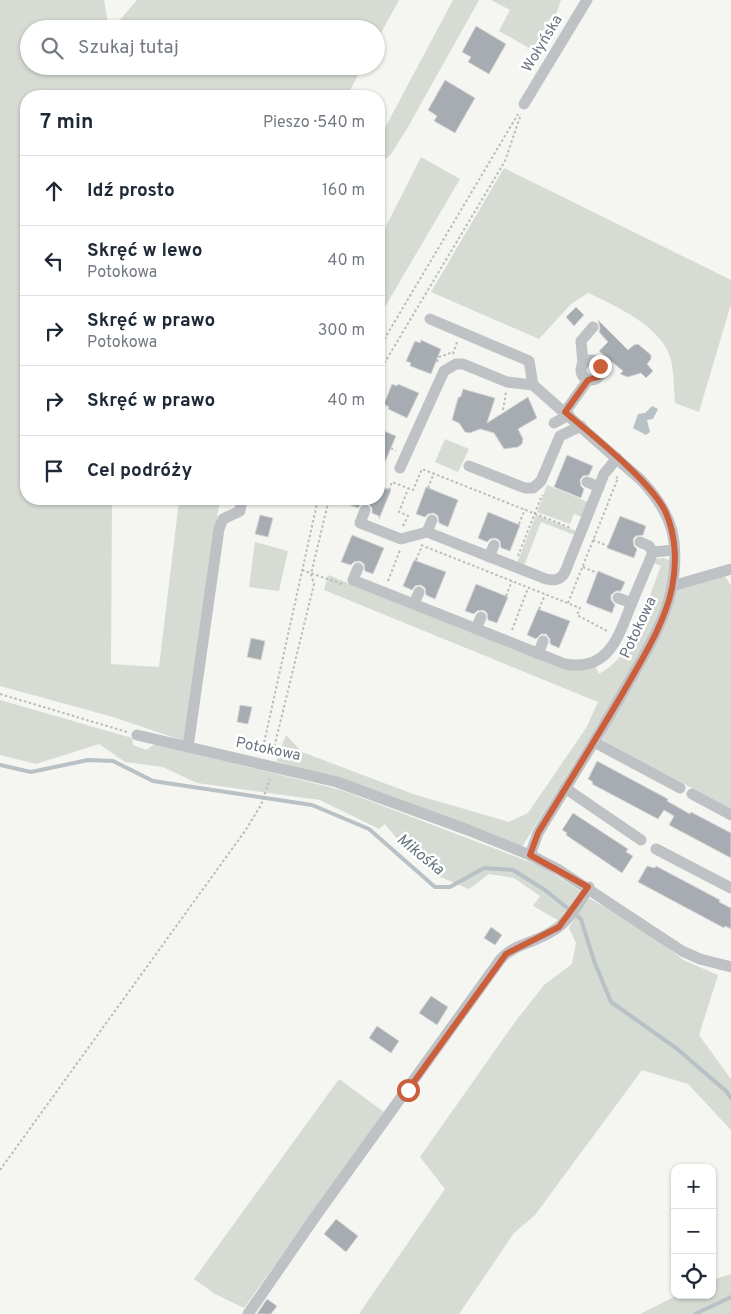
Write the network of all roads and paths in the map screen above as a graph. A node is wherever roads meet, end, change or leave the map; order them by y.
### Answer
1 (587, 0) edge
2 (521, 109) junction
3 (430, 319) dead end
4 (593, 326) dead end
5 (461, 332) junction
6 (385, 338) edge
7 (453, 352) junction
8 (385, 362) edge
9 (436, 364) dead end
10 (583, 364) junction
11 (451, 366) junction
12 (588, 380) junction
13 (507, 382) junction
14 (533, 385) junction
15 (503, 410) dead end
16 (567, 414) junction
17 (554, 423) dead end
18 (581, 426) junction
19 (617, 458) junction
20 (469, 466) dead end
21 (400, 468) dead end
22 (434, 473) junction
23 (605, 473) junction
24 (587, 482) dead end
25 (599, 487) junction
26 (428, 488) dead end
27 (409, 489) junction
28 (389, 490) dead end
29 (241, 505) edge
30 (317, 505) edge
31 (328, 505) edge
32 (538, 507) dead end
33 (525, 509) junction
34 (364, 510) dead end
35 (535, 513) junction
36 (432, 520) dead end
37 (519, 524) dead end
38 (562, 524) dead end
39 (404, 525) dead end
40 (427, 532) junction
41 (593, 540) junction
42 (640, 542) dead end
43 (416, 543) dead end
44 (494, 545) dead end
45 (422, 546) junction
46 (608, 546) dead end
47 (401, 547) dead end
48 (674, 550) junction
49 (653, 552) junction
50 (489, 557) junction
51 (416, 560) dead end
52 (514, 566) junction
53 (583, 567) junction
54 (358, 568) dead end
55 (731, 569) edge
56 (302, 570) junction
57 (311, 572) junction
58 (598, 573) dead end
59 (353, 580) junction
60 (512, 581) junction
61 (386, 585) dead end
62 (672, 586) junction
63 (528, 588) junction
64 (419, 592) dead end
65 (545, 594) junction
66 (506, 596) dead end
67 (618, 598) dead end
68 (568, 603) junction
69 (632, 603) junction
70 (414, 604) junction
71 (539, 609) dead end
72 (481, 617) dead end
73 (476, 629) junction
74 (607, 631) dead end
75 (511, 633) dead end
76 (543, 642) dead end
77 (538, 654) junction
78 (0, 694) edge
79 (137, 735) joint
80 (594, 742) junction
81 (188, 747) junction
82 (268, 766) junction
83 (565, 788) junction
84 (680, 788) dead end
85 (692, 794) dead end
86 (731, 815) edge
87 (641, 840) dead end
88 (656, 849) dead end
89 (530, 855) junction
90 (588, 887) junction
91 (731, 888) edge
92 (731, 967) edge
93 (0, 1170) edge
94 (248, 1314) edge

1 - 2 street, Wołyńska
2 - 6 path
2 - 8 path
3 - 5 street
4 - 10 street
5 - 7 path
5 - 14 street
7 - 9 path
7 - 11 path
10 - 12 street
10 - 12 street
11 - 13 street
11 - 21 street
12 - 16 street
13 - 14 street
13 - 15 path
14 - 16 street, Potokowa
16 - 17 street
16 - 18 street, Potokowa
18 - 19 street, Potokowa
18 - 20 street
19 - 23 street
19 - 48 street, Potokowa
22 - 26 path
22 - 27 path
22 - 33 path
23 - 25 street
23 - 41 path
24 - 25 street
25 - 52 street
27 - 28 path
27 - 39 path
29 - 81 street
30 - 56 path
31 - 57 path
32 - 35 path
33 - 35 path
33 - 37 path
34 - 40 street
35 - 38 path
35 - 52 path
36 - 40 street
40 - 50 street
41 - 46 path
41 - 53 path
42 - 49 street
43 - 45 path
44 - 50 street
45 - 51 path
45 - 60 path
47 - 61 path
48 - 49 street
48 - 62 street, Potokowa
49 - 69 street
50 - 52 street
53 - 58 path
53 - 68 path
54 - 59 street
55 - 62 street
56 - 57 path
56 - 82 path
57 - 59 path
57 - 82 path
59 - 70 street
60 - 63 path
60 - 66 path
62 - 80 street, Potokowa
63 - 65 path
63 - 75 path
64 - 70 street
65 - 68 path
65 - 71 path
67 - 69 street
68 - 74 path
69 - 77 street
70 - 73 street
72 - 73 street
73 - 77 street
76 - 77 street
78 - 79 path
79 - 81 street, Potokowa
80 - 83 street, Potokowa
80 - 84 street
81 - 82 street, Potokowa
82 - 89 street, Potokowa
82 - 93 path
83 - 87 street
83 - 89 street, Potokowa
85 - 86 street
88 - 91 street
89 - 90 street, Potokowa
90 - 92 street, Potokowa
90 - 94 street

